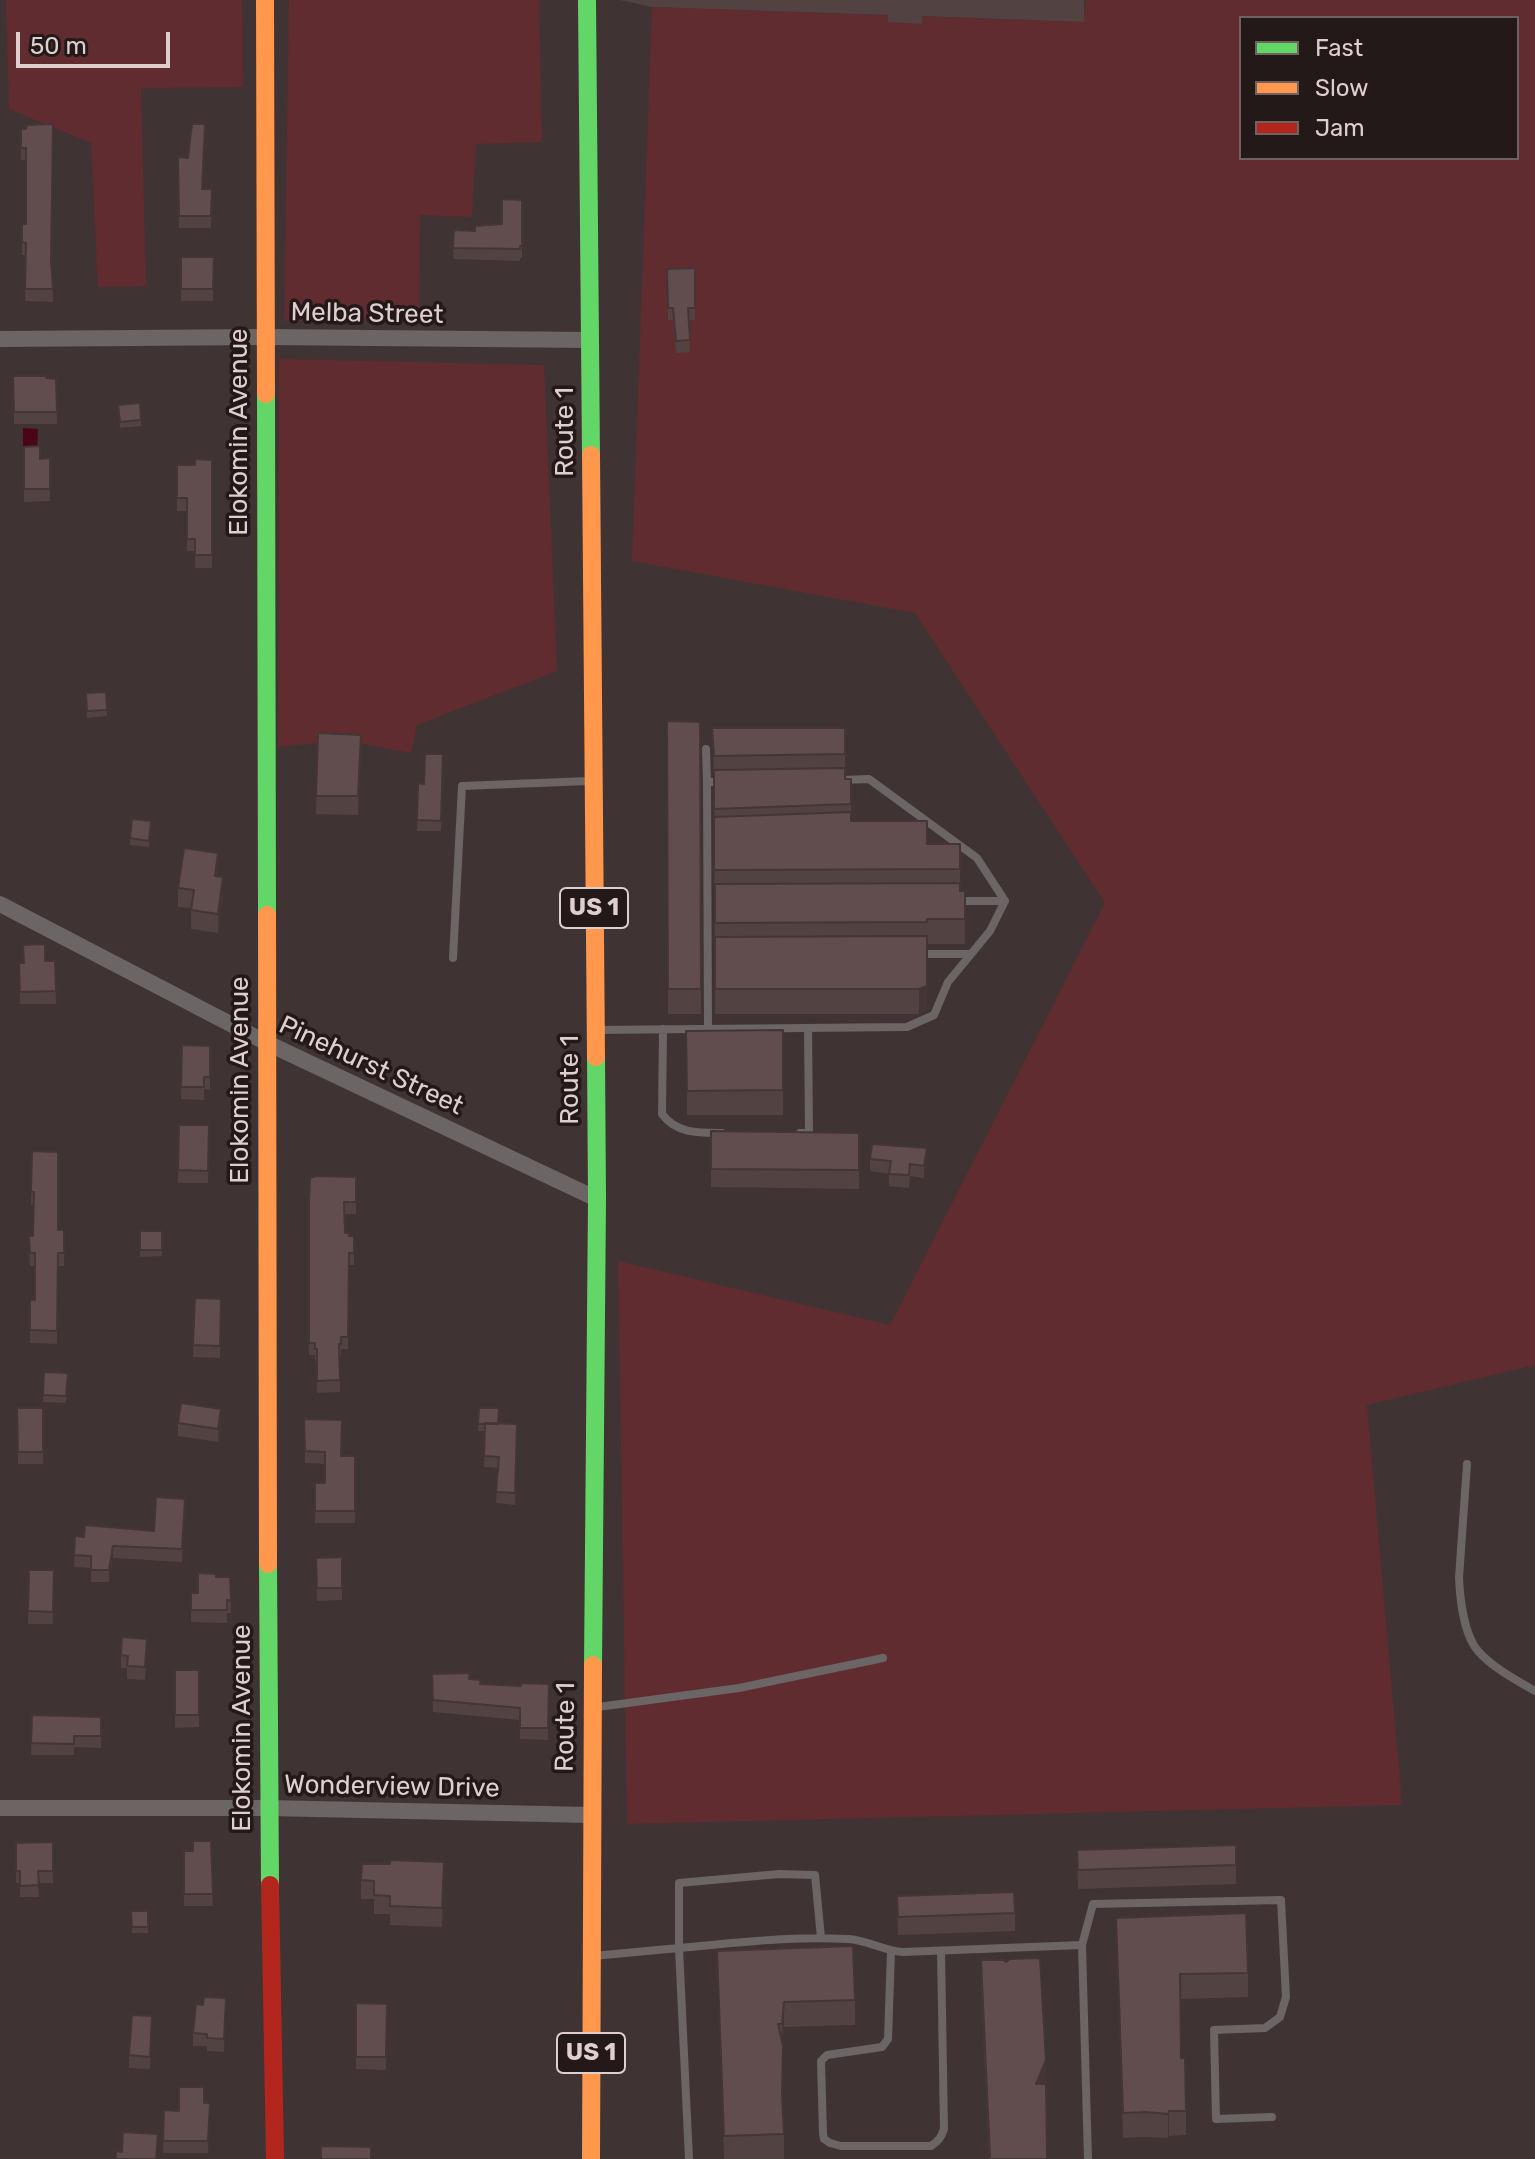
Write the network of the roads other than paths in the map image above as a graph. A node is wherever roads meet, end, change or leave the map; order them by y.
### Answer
1 (265, 0) edge
2 (587, 0) edge
3 (265, 337) junction
4 (0, 339) edge
5 (590, 340) junction
6 (706, 749) dead end
7 (824, 780) edge
8 (593, 781) junction
9 (707, 782) junction
10 (736, 782) edge
11 (934, 827) junction
12 (919, 828) edge
13 (722, 834) edge
14 (707, 835) junction
15 (942, 901) edge
16 (1005, 901) junction
17 (707, 902) junction
18 (723, 902) edge
19 (0, 904) edge
20 (908, 954) edge
21 (970, 954) junction
22 (708, 955) junction
23 (723, 955) edge
24 (453, 958) dead end
25 (808, 1028) junction
26 (663, 1029) junction
27 (708, 1029) junction
28 (595, 1030) junction
29 (265, 1042) junction
30 (737, 1133) edge
31 (795, 1133) edge
32 (597, 1199) junction
33 (1467, 1464) dead end
34 (883, 1658) dead end
35 (1535, 1691) edge
36 (593, 1708) junction
37 (0, 1808) edge
38 (268, 1808) junction
39 (591, 1815) junction
40 (821, 1938) junction
41 (1082, 1945) junction
42 (679, 1948) junction
43 (891, 1951) junction
44 (941, 1951) junction
45 (591, 1957) junction
46 (1272, 2117) dead end
47 (275, 2159) edge
48 (591, 2159) edge
49 (689, 2159) edge
50 (1088, 2159) edge

1 - 3 main road, Elokomin Avenue
2 - 5 main road, Route 1 / US 1
3 - 4 street, Melba Street
3 - 5 street, Melba Street
3 - 29 main road, Elokomin Avenue
5 - 8 main road, Route 1 / US 1
6 - 9 lane
7 - 11 lane
8 - 24 lane
8 - 28 main road, Route 1 / US 1
9 - 10 lane
9 - 14 lane
11 - 12 lane
11 - 16 lane
13 - 14 lane
14 - 17 lane
15 - 16 lane
16 - 21 lane
17 - 18 lane
17 - 22 lane
19 - 29 street, Pinehurst Street
20 - 21 lane
21 - 25 lane
22 - 23 lane
22 - 27 lane
25 - 27 lane
25 - 31 lane
26 - 27 lane
26 - 28 lane
26 - 30 lane
28 - 32 main road, Route 1 / US 1
29 - 32 street, Pinehurst Street
29 - 38 main road, Elokomin Avenue
32 - 36 main road, Route 1 / US 1
33 - 35 lane
34 - 36 lane
36 - 39 main road, Route 1 / US 1
37 - 38 street, Wonderview Drive
38 - 39 street, Wonderview Drive
38 - 47 main road, Elokomin Avenue
39 - 45 main road, Route 1 / US 1
40 - 42 lane
40 - 42 lane
40 - 43 lane
41 - 44 lane
41 - 46 lane
41 - 50 lane
42 - 45 lane
42 - 49 lane
43 - 44 lane
43 - 44 lane
45 - 48 main road, Route 1 / US 1

